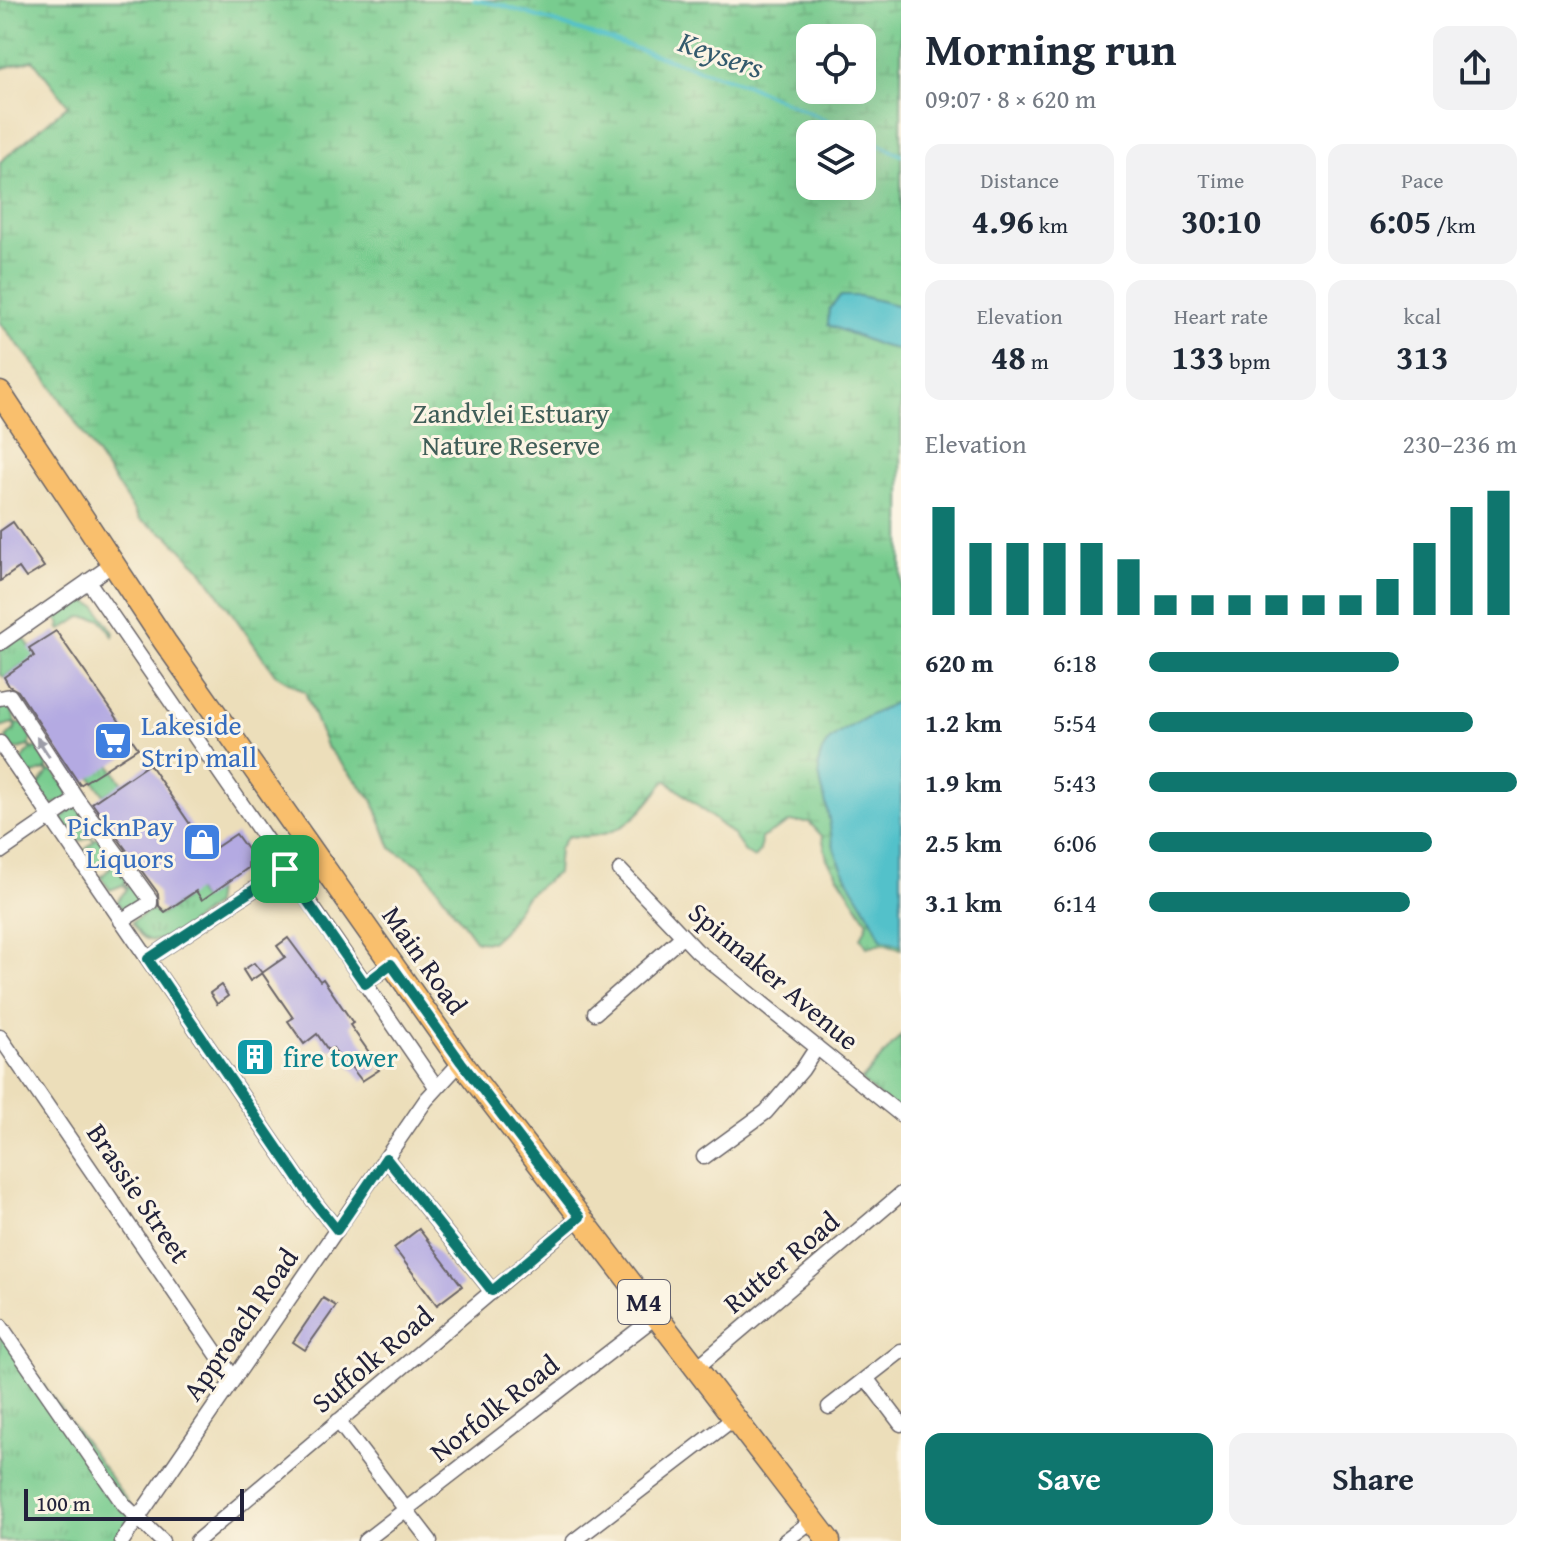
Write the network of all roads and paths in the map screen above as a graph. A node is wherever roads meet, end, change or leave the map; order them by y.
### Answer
1 (0, 393) edge
2 (113, 564) junction
3 (88, 581) junction
4 (0, 643) edge
5 (0, 698) edge
6 (0, 743) edge
7 (73, 802) junction
8 (50, 817) junction
9 (0, 852) edge
10 (285, 869) junction
11 (620, 870) dead end
12 (121, 921) junction
13 (683, 936) junction
14 (148, 959) junction
15 (391, 964) junction
16 (365, 984) junction
17 (595, 1013) dead end
18 (0, 1037) edge
19 (817, 1047) junction
20 (461, 1062) junction
21 (437, 1088) junction
22 (901, 1115) edge
23 (704, 1157) dead end
24 (386, 1158) junction
25 (901, 1194) edge
26 (580, 1217) junction
27 (337, 1230) junction
28 (492, 1291) junction
29 (655, 1317) junction
30 (0, 1325) edge
31 (901, 1351) edge
32 (695, 1369) junction
33 (866, 1378) junction
34 (234, 1379) junction
35 (829, 1407) dead end
36 (733, 1419) junction
37 (338, 1421) junction
38 (901, 1424) edge
39 (406, 1510) junction
40 (139, 1517) junction
41 (813, 1520) junction
42 (122, 1541) edge
43 (162, 1541) edge
44 (197, 1541) edge
45 (365, 1541) edge
46 (430, 1541) edge
47 (574, 1541) edge
48 (785, 1541) edge
49 (829, 1541) edge

1 - 2 main road, Main Road / M4
2 - 3 street
2 - 15 main road, Main Road / M4
3 - 4 street
3 - 10 street
7 -> 5 street
6 - 8 street
7 - 8 street
7 - 12 street
8 - 9 street
8 - 12 street
10 - 14 street
10 - 16 street
11 - 13 street, Spinnaker Avenue
12 - 14 street
13 - 17 street
13 - 19 street, Spinnaker Avenue
14 - 27 street
15 - 16 street
15 - 20 main road, Main Road / M4
16 - 21 street
18 - 34 street, Brassie Street
19 - 22 street, Spinnaker Avenue
19 - 23 street
20 - 21 street, Approach Road
20 - 26 main road, Main Road / M4
21 - 24 street, Approach Road
24 - 27 street, Approach Road
24 - 28 street
25 - 32 street, Rutter Road
26 - 28 street, Suffolk Road
26 - 29 main road, Main Road / M4
27 - 34 street, Approach Road
28 - 37 street, Suffolk Road
29 - 32 main road, Main Road / M4
29 - 39 street, Norfolk Road
30 - 40 street
31 - 33 street
32 - 36 main road, Main Road / M4
33 - 35 street
33 - 38 street
34 - 40 street, Approach Road
36 - 41 main road, Main Road / M4
36 - 47 street
37 - 39 street
37 - 44 street, Suffolk Road
39 - 45 street, Norfolk Road
39 - 46 street
40 - 42 street, Approach Road
40 - 43 street
41 - 48 street
41 - 49 main road, Main Road / M4

